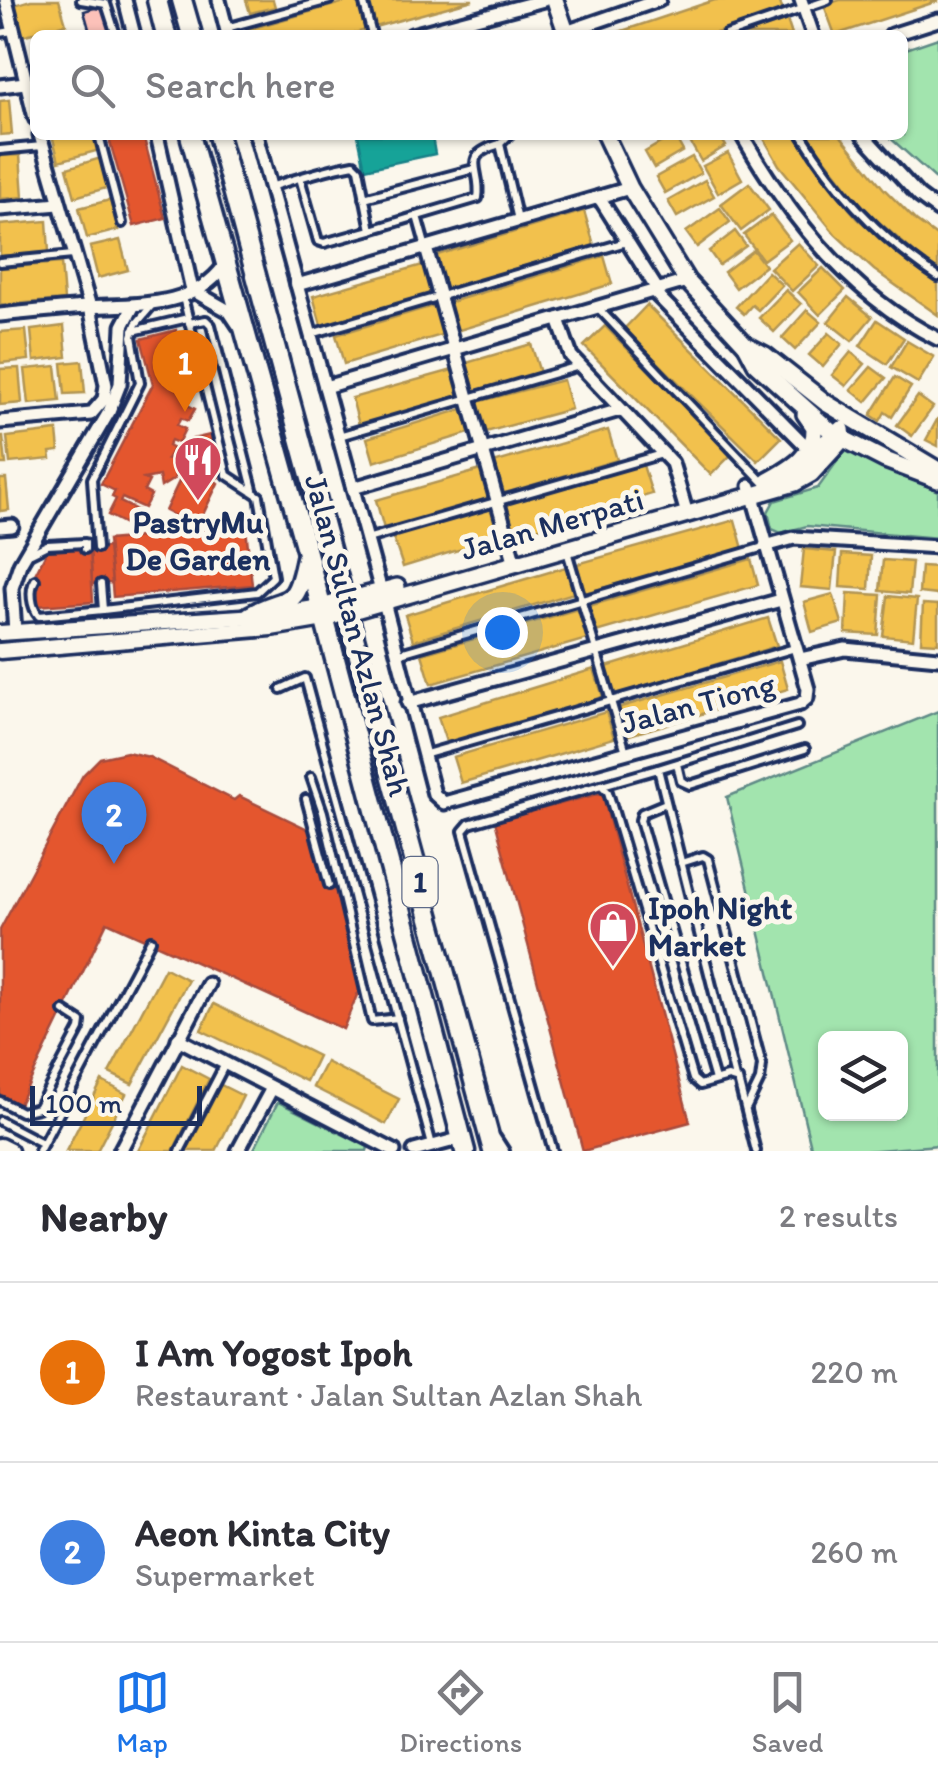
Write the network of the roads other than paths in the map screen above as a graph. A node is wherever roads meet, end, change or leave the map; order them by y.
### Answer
1 (6, 0) edge
2 (81, 0) edge
3 (125, 0) edge
4 (157, 0) edge
5 (186, 0) edge
6 (219, 0) edge
7 (329, 0) edge
8 (363, 0) edge
9 (544, 0) edge
10 (555, 0) edge
11 (659, 0) edge
12 (828, 0) edge
13 (802, 4) edge
14 (938, 20) edge
15 (114, 30) edge
16 (133, 30) edge
17 (165, 30) edge
18 (191, 30) edge
19 (226, 30) edge
20 (233, 30) edge
21 (371, 30) edge
22 (431, 30) edge
23 (566, 30) edge
24 (575, 30) edge
25 (738, 30) edge
26 (811, 30) edge
27 (907, 30) edge
28 (6, 32) edge
29 (25, 84) junction
30 (0, 86) edge
31 (30, 101) edge
32 (41, 140) edge
33 (101, 140) edge
34 (158, 140) edge
35 (191, 140) edge
36 (219, 140) edge
37 (257, 140) edge
38 (504, 140) edge
39 (607, 140) edge
40 (745, 140) edge
41 (805, 140) edge
42 (868, 140) edge
43 (500, 144) junction
44 (0, 150) edge
45 (474, 169) junction
46 (300, 178) junction
47 (270, 186) junction
48 (630, 188) junction
49 (599, 197) junction
50 (364, 198) junction
51 (59, 204) junction
52 (0, 209) edge
53 (938, 210) edge
54 (417, 216) junction
55 (518, 220) junction
56 (122, 223) dead end
57 (371, 230) junction
58 (627, 242) junction
59 (426, 248) junction
60 (74, 255) junction
61 (0, 262) edge
62 (224, 266) junction
63 (938, 277) edge
64 (687, 281) junction
65 (297, 285) junction
66 (655, 290) junction
67 (188, 294) junction
68 (439, 296) junction
69 (154, 302) junction
70 (90, 307) junction
71 (133, 307) junction
72 (597, 307) junction
73 (0, 315) edge
74 (558, 319) junction
75 (189, 320) junction
76 (133, 330) junction
77 (242, 331) junction
78 (310, 334) junction
79 (938, 339) edge
80 (746, 345) junction
81 (454, 349) junction
82 (778, 365) junction
83 (580, 366) junction
84 (325, 387) junction
85 (468, 398) junction
86 (799, 405) junction
87 (620, 410) junction
88 (0, 422) edge
89 (840, 434) junction
90 (339, 436) junction
91 (809, 449) junction
92 (483, 450) junction
93 (663, 453) junction
94 (934, 467) edge
95 (938, 480) edge
96 (758, 486) junction
97 (353, 488) junction
98 (253, 490) junction
99 (498, 501) junction
100 (686, 510) junction
101 (367, 539) junction
102 (565, 544) junction
103 (765, 546) junction
104 (938, 548) edge
105 (307, 553) junction
106 (514, 559) junction
107 (20, 564) junction
108 (35, 580) dead end
109 (101, 584) dead end
110 (382, 596) junction
111 (582, 600) junction
112 (781, 600) junction
113 (345, 607) junction
114 (103, 610) junction
115 (323, 613) junction
116 (250, 616) junction
117 (8, 632) edge
118 (596, 650) junction
119 (0, 651) edge
120 (798, 653) junction
121 (397, 654) junction
122 (938, 658) edge
123 (281, 689) dead end
124 (611, 701) junction
125 (408, 703) junction
126 (798, 726) dead end
127 (805, 750) dead end
128 (626, 752) junction
129 (422, 755) junction
130 (677, 764) junction
131 (658, 769) junction
132 (311, 777) dead end
133 (600, 786) junction
134 (306, 798) dead end
135 (666, 803) junction
136 (681, 863) junction
137 (329, 884) dead end
138 (151, 940) dead end
139 (208, 984) dead end
140 (64, 1011) dead end
141 (398, 1018) junction
142 (178, 1039) junction
143 (225, 1064) junction
144 (735, 1078) junction
145 (715, 1080) junction
146 (272, 1088) junction
147 (0, 1101) edge
148 (746, 1108) junction
149 (0, 1122) edge
150 (486, 1124) junction
151 (463, 1145) edge
152 (0, 1146) edge
153 (40, 1147) edge
154 (376, 1147) edge
155 (433, 1149) edge
156 (10, 1151) edge
157 (120, 1151) edge
158 (180, 1151) edge
159 (239, 1151) edge
160 (394, 1151) edge
161 (414, 1151) edge
162 (493, 1151) edge
163 (505, 1151) edge
164 (553, 1151) edge
165 (756, 1151) edge

1 - 28 street
2 - 15 lane
3 - 16 street
4 - 17 main road
5 - 18 main road
6 - 19 street
7 - 20 lane
8 - 21 lane
9 - 22 street
10 - 23 main road
11 - 24 street
12 - 13 lane
13 - 25 lane
13 - 26 street
14 - 27 street
28 - 29 street
29 - 30 street
29 - 31 street
32 - 44 lane
32 - 51 street
33 - 56 lane
34 - 67 street
35 - 62 main road, Jalan Sultan Azlan Shah / 1
36 - 113 main road, Jalan Sultan Azlan Shah / 1
37 - 47 street
38 - 43 lane
39 - 48 main road
40 - 79 street
41 - 63 lane
42 - 53 street
43 - 45 lane
43 - 55 lane
45 - 50 lane
45 - 54 lane
46 - 47 lane
46 - 50 lane
46 - 57 lane
47 - 65 street
48 - 49 street
48 - 64 main road
49 - 55 street
49 - 58 street
50 - 57 lane
51 - 52 street
51 - 60 street
54 - 57 lane
54 - 59 lane
55 - 59 street
58 - 66 street
58 - 68 lane
59 - 65 street
59 - 68 street
60 - 61 lane
60 - 70 street
62 - 67 street
62 - 77 main road, Jalan Sultan Azlan Shah / 1
64 - 66 street
64 - 80 main road
65 - 78 street
66 - 72 street
66 - 91 street
67 - 69 street
67 - 75 lane
67 - 77 street
68 - 78 lane
68 - 81 street
69 - 71 street
69 - 76 lane
70 - 71 street
70 - 73 street
70 - 88 street
71 - 107 street
72 - 74 street
72 - 96 lane
74 - 81 street
74 - 83 street
75 - 76 lane
75 - 98 lane
75 - 98 lane
76 - 107 lane
77 - 105 main road, Jalan Sultan Azlan Shah / 1
78 - 84 street
80 - 82 main road
80 - 86 main road
81 - 84 street
81 - 85 street
82 - 89 main road
82 - 94 main road
83 - 85 lane
83 - 87 street
84 - 90 street
85 - 90 lane
85 - 92 street
86 - 89 main road
86 - 91 main road
87 - 92 street
87 - 93 street
89 - 94 main road
89 - 95 main road
89 - 96 main road, Jalan Merpati
89 - 96 main road, Jalan Merpati
90 - 97 street
91 - 96 main road
92 - 97 street
92 - 99 street
93 - 99 lane
93 - 100 street
96 - 100 main road, Jalan Merpati
96 - 103 street, Jalan Tiong
97 - 101 street
98 - 114 lane
99 - 101 lane
99 - 106 street
100 - 102 main road, Jalan Merpati
101 - 110 street
102 - 106 main road, Jalan Merpati
102 - 111 lane
103 - 104 street
103 - 111 lane
103 - 112 street, Jalan Tiong
105 - 115 main road, Jalan Sultan Azlan Shah / 1
105 - 116 main road
106 - 110 main road, Jalan Merpati
107 - 117 street
108 - 114 lane
109 - 114 lane
110 - 113 main road, Jalan Merpati
110 - 121 street
111 - 118 lane
111 - 121 lane
112 - 118 street
112 - 120 street, Jalan Tiong
113 - 115 main road, Jalan Merpati
113 - 150 main road, Jalan Sultan Azlan Shah / 1
115 - 116 street
115 - 119 street
115 - 151 main road, Jalan Sultan Azlan Shah / 1
116 - 117 street
118 - 124 lane
118 - 125 street
120 - 122 street
120 - 124 lane
120 - 128 street, Jalan Tiong
121 - 125 street
123 - 141 lane
124 - 128 lane
124 - 129 lane
125 - 129 street
126 - 130 lane
127 - 130 lane
128 - 129 street, Jalan Tiong
130 - 131 lane
131 - 133 lane
131 - 135 lane
132 - 141 lane
133 - 145 lane
133 - 164 lane
134 - 137 lane
135 - 136 lane
135 - 145 lane
136 - 144 lane
136 - 148 lane
138 - 153 lane
139 - 142 street
140 - 147 lane
141 - 155 lane
142 - 143 street
142 - 157 street
143 - 146 street
143 - 158 lane
144 - 145 lane
144 - 148 lane
146 - 154 street
146 - 159 street
148 - 165 lane
149 - 153 lane
150 - 162 main road, Jalan Sultan Azlan Shah / 1
150 - 163 lane
151 - 155 street
152 - 156 street
154 - 160 street
155 - 161 street

